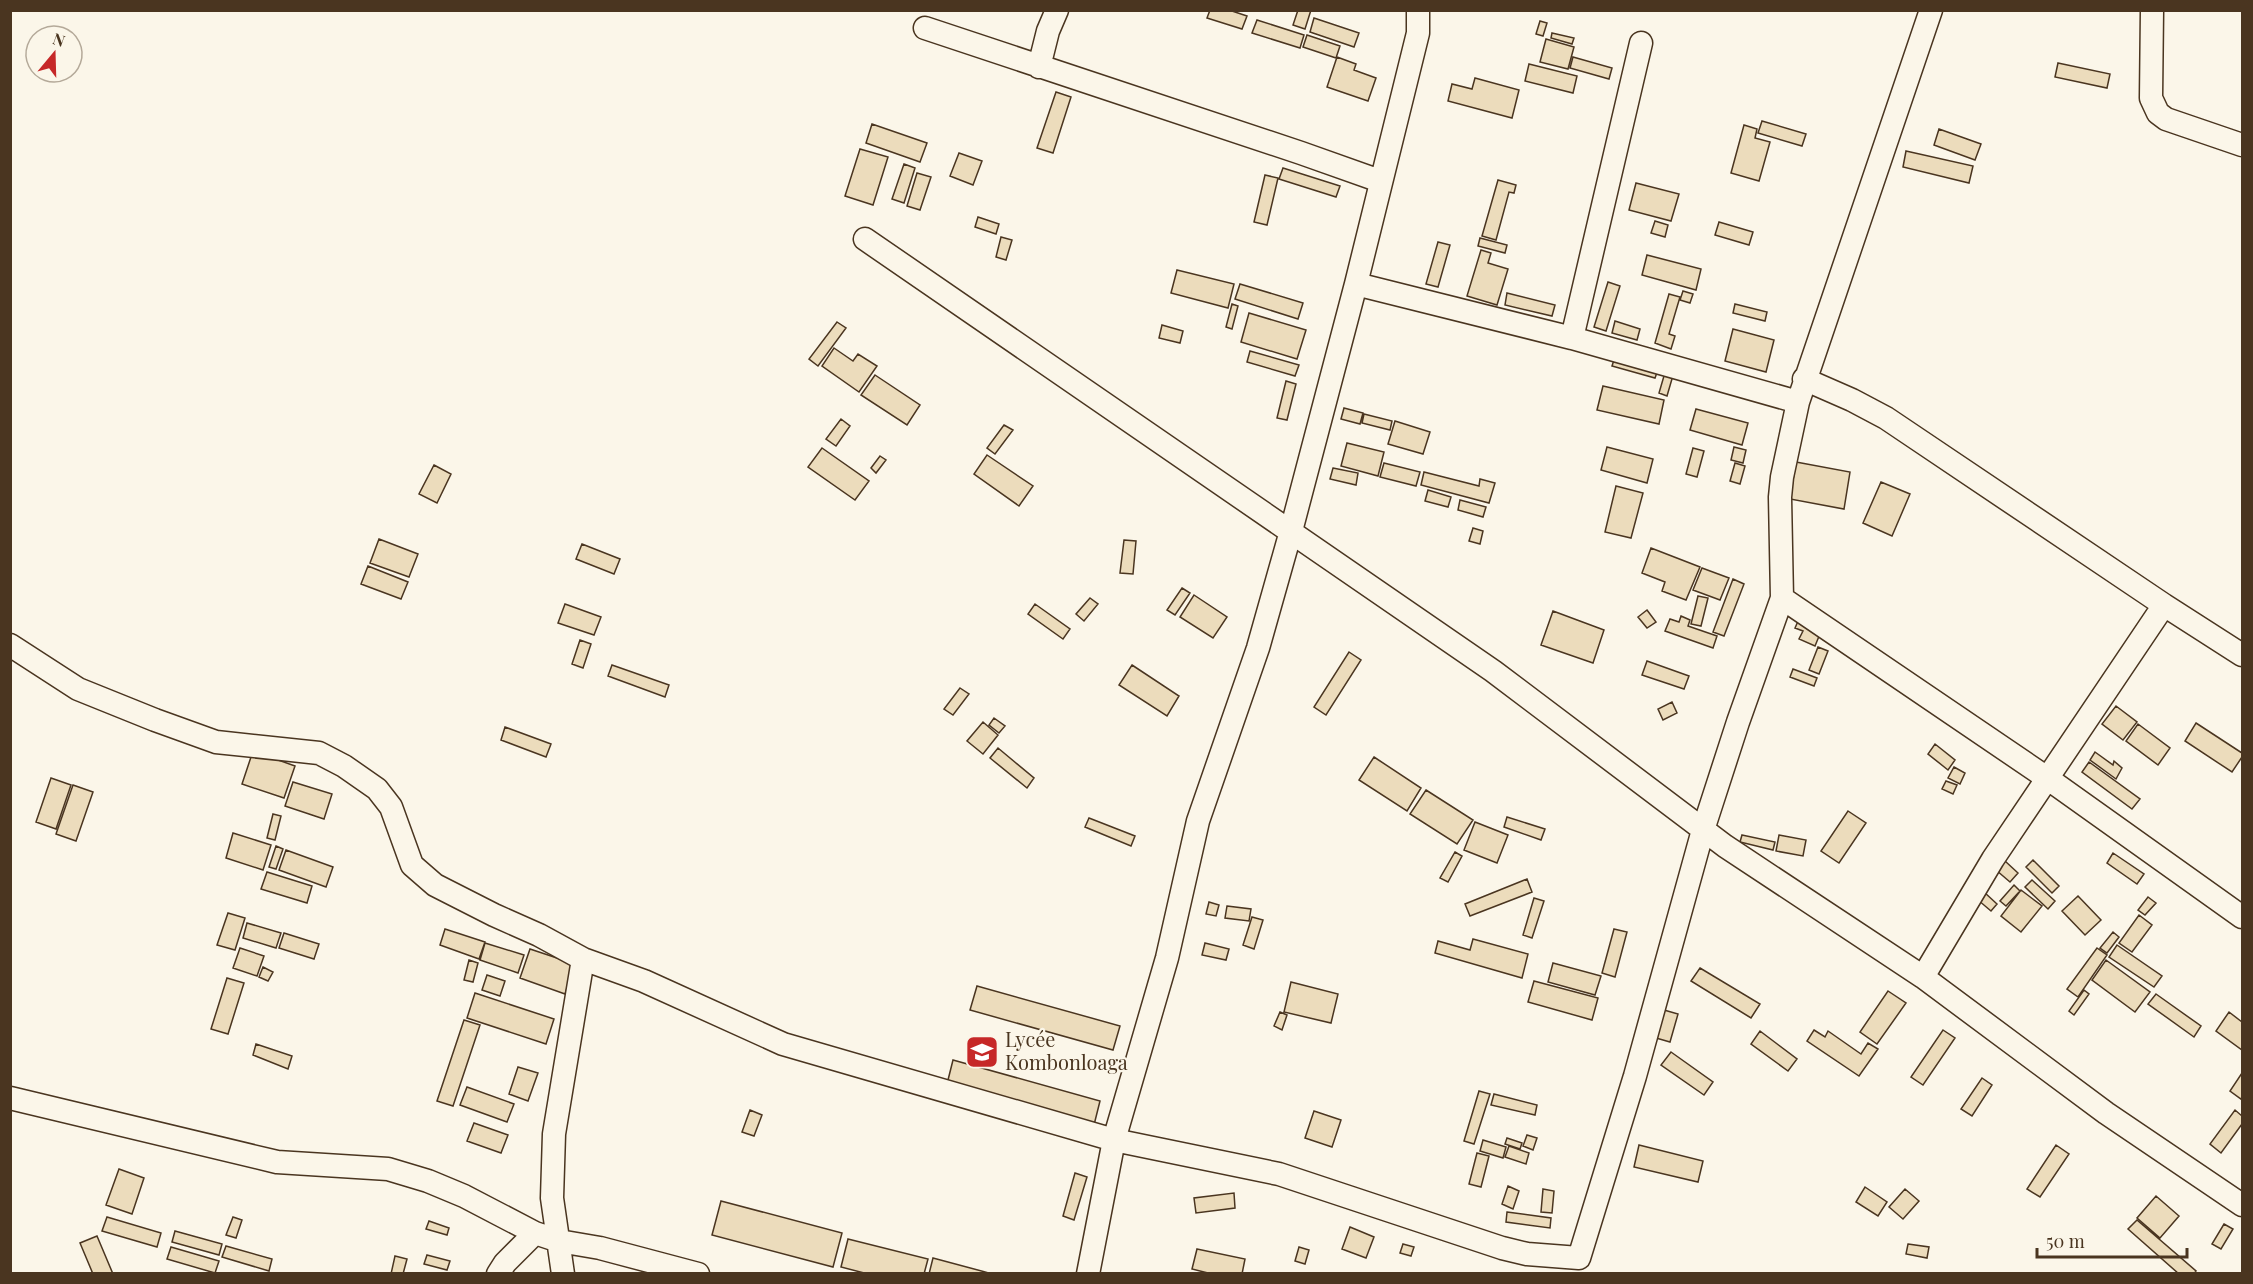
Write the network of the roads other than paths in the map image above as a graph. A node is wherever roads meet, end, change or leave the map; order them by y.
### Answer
1 (1057, 10) edge
2 (1418, 10) edge
3 (1930, 10) edge
4 (2152, 10) edge
5 (926, 28) dead end
6 (1641, 43) dead end
7 (1039, 67) junction
8 (2242, 145) edge
9 (1380, 181) junction
10 (865, 239) dead end
11 (1356, 284) junction
12 (1572, 338) junction
13 (1804, 379) junction
14 (1798, 402) junction
15 (1291, 531) junction
16 (1782, 598) junction
17 (2164, 605) junction
18 (10, 645) edge
19 (2242, 655) edge
20 (2047, 778) junction
21 (1703, 830) junction
22 (2242, 917) edge
23 (583, 959) junction
24 (1923, 977) junction
25 (10, 1098) edge
26 (1114, 1140) junction
27 (2242, 1204) edge
28 (535, 1233) junction
29 (559, 1241) junction
30 (1578, 1266) edge
31 (498, 1274) edge
32 (563, 1274) edge
33 (698, 1274) edge
34 (1088, 1274) edge

1 - 7 street
2 - 9 street
3 - 13 street
4 - 8 street
5 - 7 street
6 - 12 street
7 - 9 street
9 - 11 street
10 - 15 street
11 - 12 street
11 - 15 street
12 - 14 street
13 - 14 street
13 - 17 street
14 - 16 street
15 - 21 street
15 - 26 street
16 - 20 street
16 - 21 street
17 - 19 street
17 - 20 street
18 - 23 street
20 - 22 street
20 - 24 street
21 - 24 street
21 - 30 street
23 - 26 street
23 - 29 street
24 - 27 street
25 - 28 street
26 - 30 street
26 - 34 street
28 - 29 street
28 - 31 street
29 - 32 street
29 - 33 street

